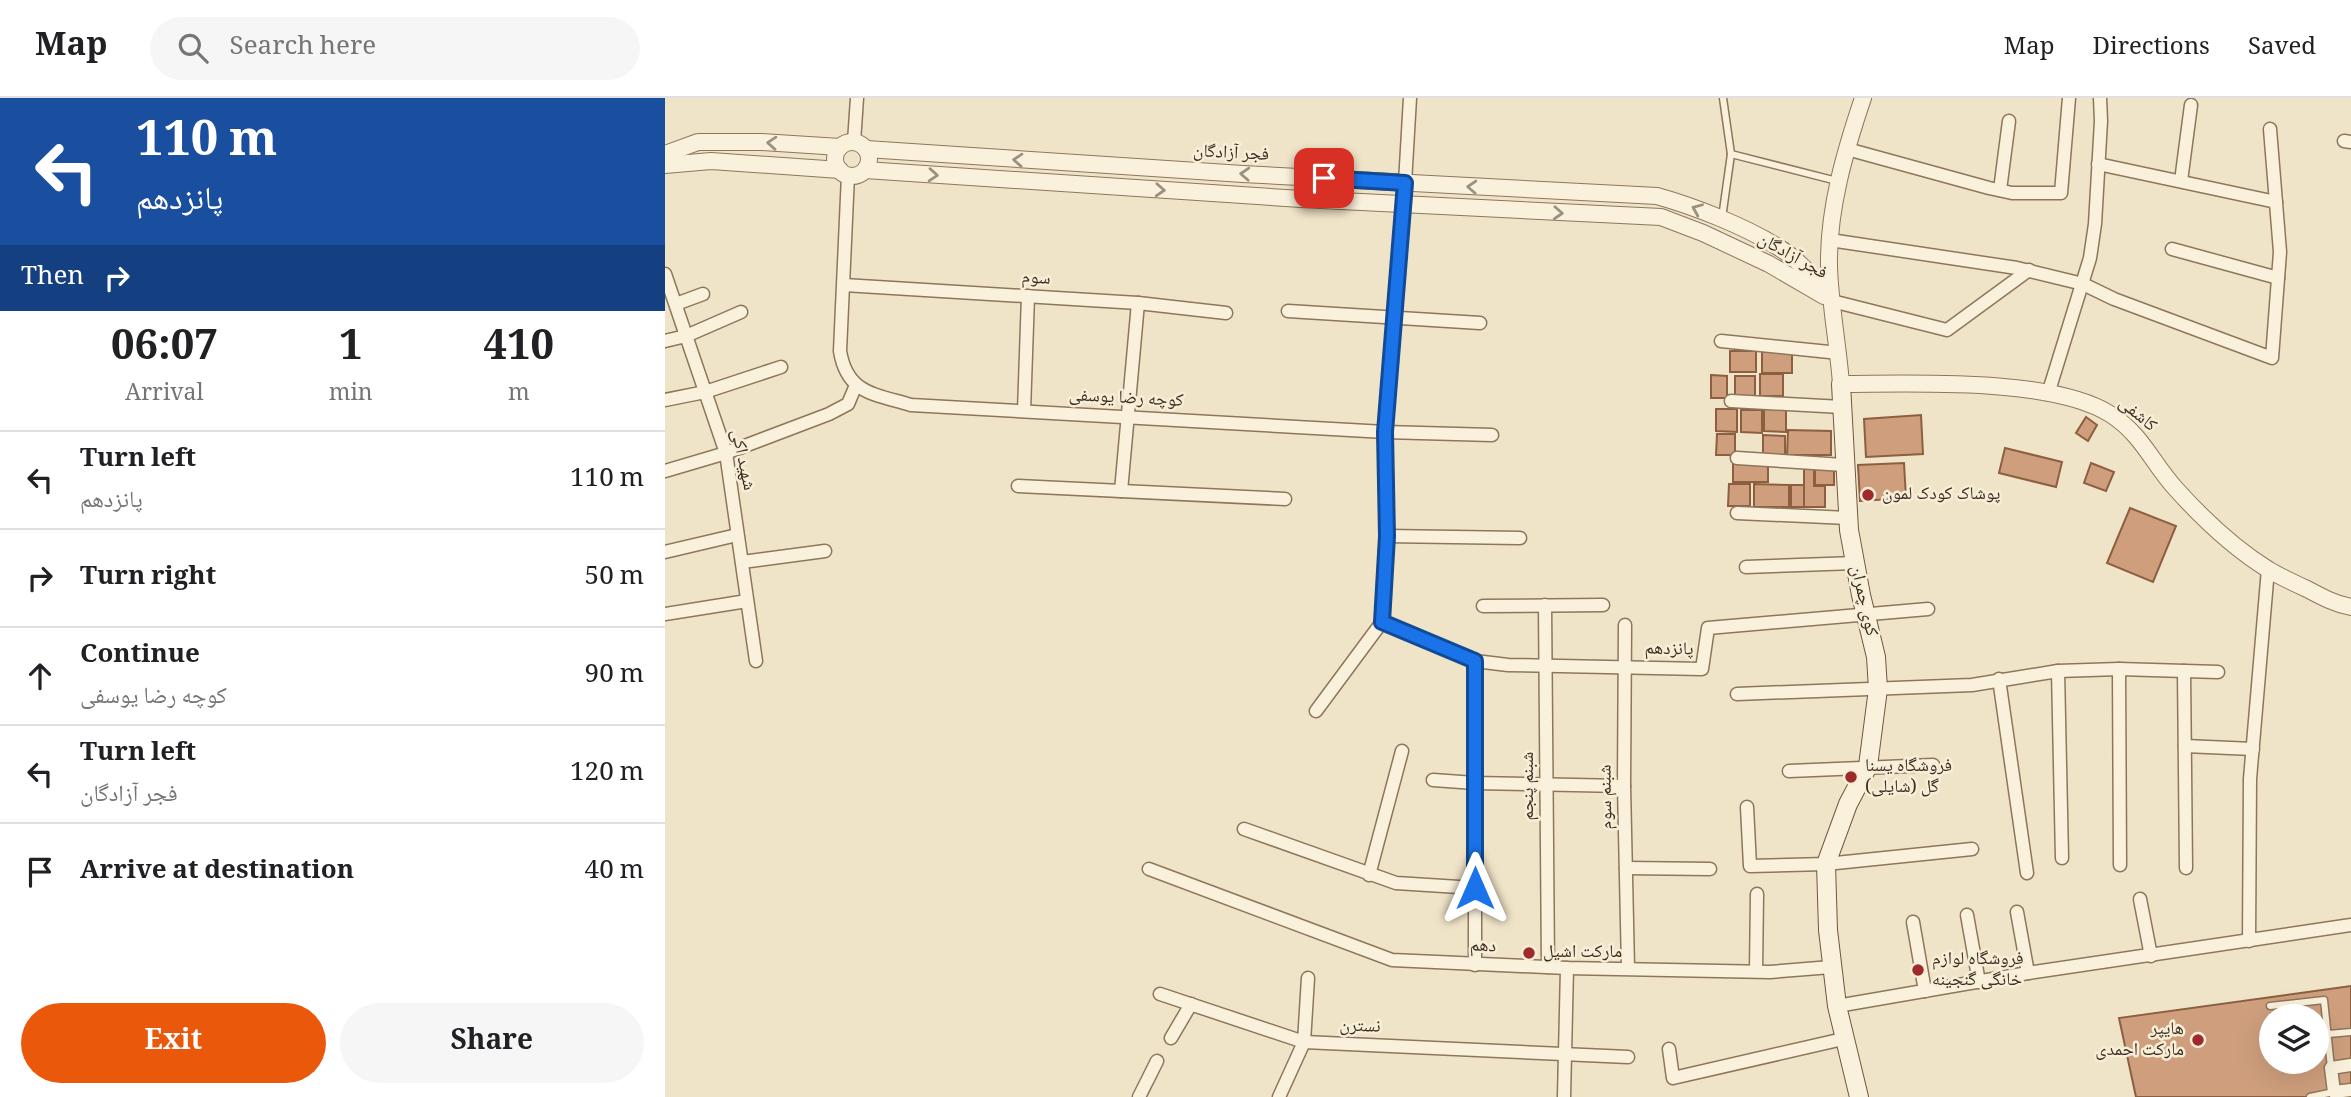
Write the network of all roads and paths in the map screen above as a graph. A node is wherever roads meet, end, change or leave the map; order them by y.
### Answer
1 (857, 98) edge
2 (1410, 98) edge
3 (1723, 98) edge
4 (1863, 98) edge
5 (2069, 98) edge
6 (2100, 98) edge
7 (2191, 105) dead end
8 (2008, 121) dead end
9 (2270, 129) dead end
10 (854, 146) junction
11 (1847, 149) junction
12 (665, 154) edge
13 (1731, 154) junction
14 (2098, 164) junction
15 (665, 165) edge
16 (865, 170) junction
17 (844, 173) junction
18 (1839, 181) junction
19 (2181, 181) junction
20 (1405, 183) junction
21 (2000, 190) junction
22 (2276, 202) junction
23 (1403, 205) junction
24 (1722, 220) junction
25 (1830, 240) junction
26 (1779, 247) junction
27 (2172, 249) dead end
28 (1769, 264) junction
29 (2029, 270) junction
30 (665, 274) edge
31 (2278, 278) junction
32 (2083, 284) junction
33 (844, 285) junction
34 (703, 294) dead end
35 (1028, 296) junction
36 (1832, 301) junction
37 (1138, 303) junction
38 (675, 304) junction
39 (1288, 311) dead end
40 (741, 312) dead end
41 (1226, 313) dead end
42 (1395, 318) junction
43 (1481, 323) dead end
44 (686, 336) junction
45 (665, 341) edge
46 (1721, 341) dead end
47 (1839, 353) junction
48 (781, 367) dead end
49 (1842, 384) junction
50 (856, 385) junction
51 (705, 392) junction
52 (2048, 394) junction
53 (665, 400) edge
54 (1731, 401) dead end
55 (1842, 407) junction
56 (1024, 411) junction
57 (1129, 417) junction
58 (1385, 432) junction
59 (1492, 435) dead end
60 (726, 453) junction
61 (1737, 458) dead end
62 (1844, 465) junction
63 (665, 471) edge
64 (1018, 486) dead end
65 (1121, 491) junction
66 (1285, 499) dead end
67 (1737, 513) dead end
68 (1848, 518) junction
69 (737, 535) junction
70 (1387, 536) junction
71 (1520, 538) dead end
72 (825, 551) dead end
73 (665, 552) edge
74 (742, 562) junction
75 (1855, 563) junction
76 (1746, 567) dead end
77 (2268, 569) junction
78 (747, 601) junction
79 (1545, 605) junction
80 (1603, 605) dead end
81 (1483, 606) dead end
82 (2351, 607) edge
83 (1929, 609) dead end
84 (665, 614) edge
85 (1866, 616) junction
86 (1382, 622) junction
87 (1625, 625) dead end
88 (756, 661) dead end
89 (1475, 661) junction
90 (1546, 666) junction
91 (1625, 667) junction
92 (2119, 669) junction
93 (2057, 671) junction
94 (2184, 671) junction
95 (2218, 672) dead end
96 (1999, 680) junction
97 (1878, 689) junction
98 (1738, 694) dead end
99 (1316, 711) dead end
100 (2185, 746) junction
101 (2253, 749) junction
102 (1402, 751) dead end
103 (1933, 765) dead end
104 (1868, 766) junction
105 (1789, 771) dead end
106 (1433, 780) dead end
107 (1475, 783) junction
108 (1547, 784) junction
109 (1624, 786) junction
110 (1747, 807) dead end
111 (1244, 829) dead end
112 (1972, 849) dead end
113 (2062, 858) dead end
114 (1826, 864) junction
115 (2120, 865) dead end
116 (1626, 868) junction
117 (2186, 868) dead end
118 (1149, 869) dead end
119 (1710, 869) dead end
120 (2027, 873) dead end
121 (1369, 875) junction
122 (1475, 888) junction
123 (1757, 894) dead end
124 (2140, 899) dead end
125 (2017, 912) dead end
126 (1967, 915) dead end
127 (1913, 922) dead end
128 (2351, 925) edge
129 (2249, 941) junction
130 (2151, 956) junction
131 (1475, 965) junction
132 (1548, 967) junction
133 (1831, 967) junction
134 (1567, 968) junction
135 (1628, 968) junction
136 (1756, 971) junction
137 (2028, 973) junction
138 (1308, 978) dead end
139 (1979, 982) junction
140 (1925, 991) junction
141 (1160, 994) dead end
142 (1191, 1004) junction
143 (2288, 1004) edge
144 (2324, 1004) edge
145 (1837, 1006) junction
146 (2351, 1032) edge
147 (2329, 1034) edge
148 (1171, 1038) dead end
149 (1843, 1039) junction
150 (1304, 1042) junction
151 (2329, 1045) edge
152 (1669, 1049) dead end
153 (1565, 1053) junction
154 (1629, 1057) dead end
155 (1157, 1061) dead end
156 (2351, 1065) edge
157 (2331, 1068) junction
158 (2351, 1090) edge
159 (2334, 1092) junction
160 (1139, 1097) edge
161 (1279, 1097) edge
162 (1565, 1097) edge
163 (1859, 1097) edge
164 (2310, 1097) edge

1 - 10 street
2 - 20 street
3 - 13 lane
4 - 11 street, کوی چمران
5 - 21 street
6 - 14 street
7 - 19 street
8 - 21 street
9 - 22 street
10 -> 12 street, فجر آزادگان
10 - 16 street
10 - 17 street
20 -> 10 street, فجر آزادگان
11 - 18 street, کوی چمران
11 - 21 street
13 - 18 lane
13 - 24 lane
14 - 19 street
14 - 32 street
15 - 17 street
16 - 17 street
16 -> 23 street, فجر آزادگان
17 - 33 street
18 - 25 street, کوی چمران
19 - 22 street
20 - 23 street
24 -> 20 street, فجر آزادگان
22 - 31 street
23 -> 28 street, فجر آزادگان
23 - 42 street
24 - 26 street, فجر آزادگان
25 - 29 street
25 - 36 street, کوی چمران
26 - 28 street
26 - 36 street, فجر آزادگان
27 - 31 street
28 - 36 street, فجر آزادگان
29 - 32 street
29 - 36 street
30 - 38 street, شهید اکی
31 - 32 street
32 - 52 street
33 - 35 street, سوم
33 - 50 street
34 - 38 street
35 - 37 street, سوم
35 - 56 street
36 - 47 street, کوی چمران
37 - 41 street, سوم
37 - 57 street
38 - 44 street, شهید اکی
39 - 42 street
40 - 44 street
42 - 43 street
42 - 58 street
44 - 45 street
44 - 51 street, شهید اکی
46 - 47 street
47 - 49 street, کوی چمران
48 - 51 street
49 - 52 street, کاشفی
49 - 55 main road, کوی چمران
50 - 56 street, کوچه رضا یوسفی
50 - 60 street
51 - 53 street
51 - 60 street, شهید اکی
52 - 77 street, کاشفی
54 - 55 street
55 - 62 main road, کوی چمران
56 - 57 street, کوچه رضا یوسفی
57 - 58 street, کوچه رضا یوسفی
57 - 65 street
58 - 59 street, کوچه رضا یوسفی
58 - 70 street
60 - 63 street
60 - 69 street, شهید اکی
61 - 62 street
62 - 68 main road, کوی چمران
64 - 65 street
65 - 66 street
67 - 68 street
68 - 75 main road, کوی چمران
69 - 73 street
69 - 74 street, شهید اکی
70 - 71 street
70 - 86 street
72 - 74 street
74 - 78 street, شهید اکی
75 - 76 street
75 - 85 main road, کوی چمران
77 - 82 street, کاشفی
77 - 101 street
78 - 84 street
78 - 88 street, شهید اکی
79 - 80 street
79 - 81 street
79 - 90 street, شبنم پنجم
83 - 85 street, پانزدهم
85 - 91 street, پانزدهم
85 - 97 main road, کوی چمران
86 - 89 street, پانزدهم
86 - 99 street
87 - 91 street, شبنم سوم
89 - 90 street, پانزدهم
89 - 107 street
90 - 91 street, پانزدهم
90 - 108 street, شبنم پنجم
91 - 109 street, شبنم سوم
92 - 93 street
92 - 94 street
92 - 115 street
93 - 96 street
93 - 113 street
94 - 95 street
94 - 100 street
96 - 97 street
96 - 120 street
97 - 98 street
97 - 104 main road, کوی چمران
100 - 101 street
100 - 117 street
101 - 129 street
102 - 121 street
103 - 104 street
104 - 105 street
104 - 114 main road, کوی چمران
106 - 107 street
107 - 108 street
107 - 122 street
108 - 109 street
108 - 132 street, شبنم پنجم
109 - 116 street, شبنم سوم
110 - 114 street
111 - 121 street
112 - 114 street
114 - 133 main road, کوی چمران
116 - 119 street
116 - 135 street, شبنم سوم
118 - 131 street, دهم
121 - 122 street
122 - 131 street
123 - 136 street
124 - 130 street
125 - 137 street
126 - 139 street
127 - 140 street
128 - 129 street
129 - 130 street
130 - 137 street
131 - 132 street, دهم
132 - 134 street, دهم
133 - 136 street, دهم
133 - 145 main road, کوی چمران
134 - 135 street, دهم
134 - 153 street
135 - 136 street, دهم
137 - 139 street
138 - 150 street
139 - 140 street
140 - 145 street
141 - 142 street, نسترن
142 - 148 street
142 - 150 street, نسترن
143 - 144 lane
145 - 149 main road, کوی چمران
146 - 147 lane
149 - 152 street
149 - 163 main road, کوی چمران
150 - 153 street, نسترن
150 - 161 street
151 - 157 lane
153 - 154 street, نسترن
153 - 162 street
155 - 160 street
156 - 157 street
157 - 159 street
158 - 159 street
159 - 164 lane

